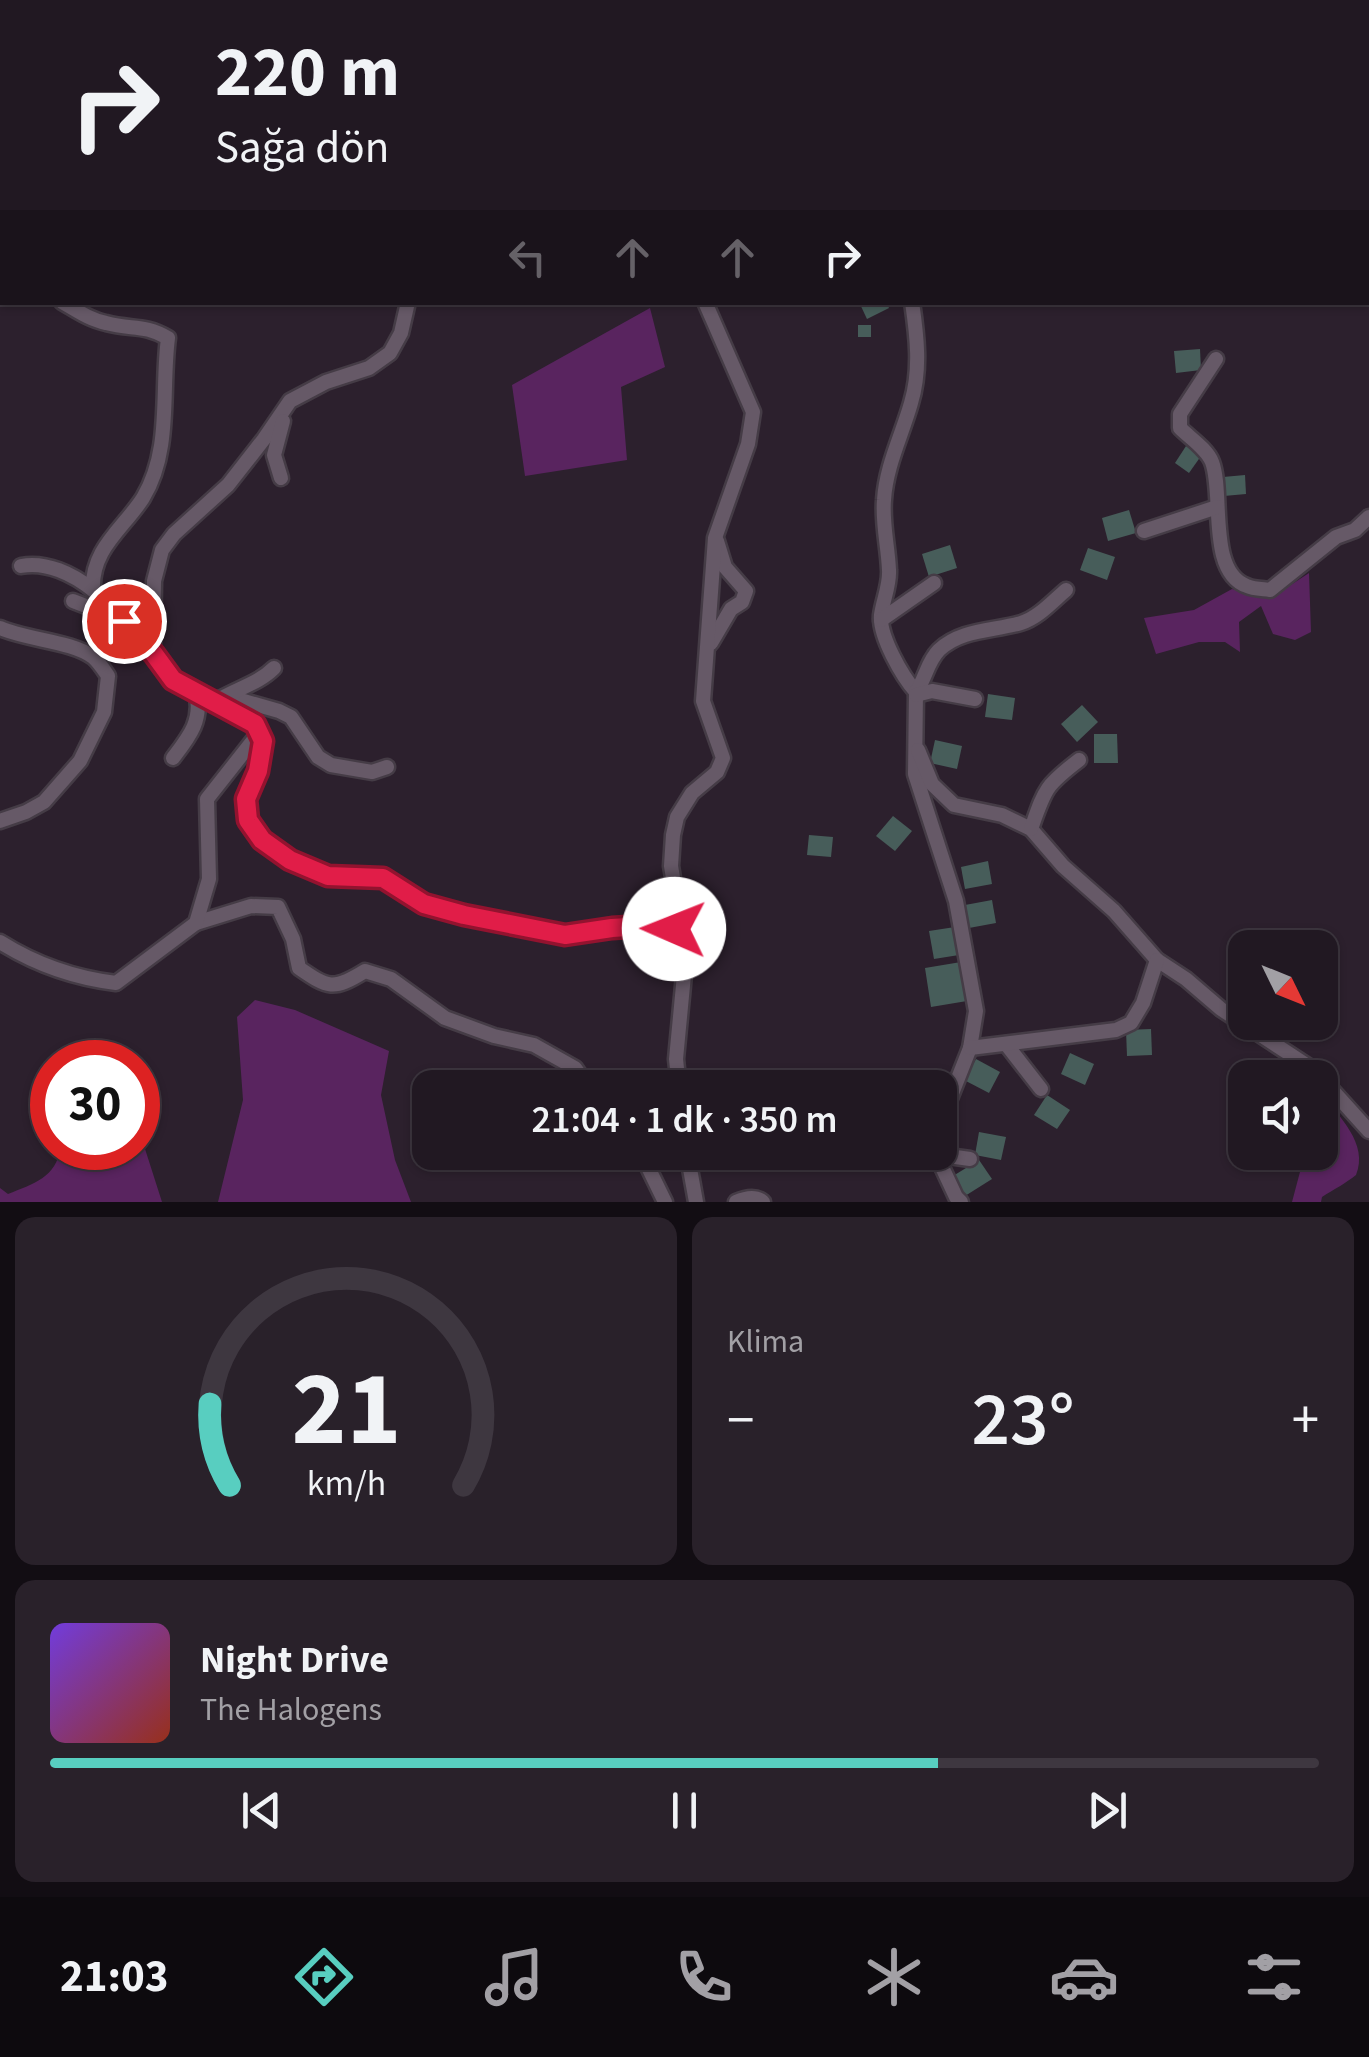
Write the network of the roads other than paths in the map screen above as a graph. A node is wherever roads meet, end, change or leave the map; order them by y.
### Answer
1 (68, 305) edge
2 (407, 305) edge
3 (706, 305) edge
4 (912, 305) edge
5 (1216, 358) dead end
6 (290, 401) junction
7 (282, 478) dead end
8 (1217, 507) junction
9 (1369, 517) edge
10 (1144, 530) dead end
11 (715, 538) junction
12 (21, 566) dead end
13 (934, 583) dead end
14 (93, 590) junction
15 (1066, 590) dead end
16 (73, 601) dead end
17 (880, 620) junction
18 (124, 621) junction
19 (0, 628) edge
20 (154, 654) junction
21 (705, 657) junction
22 (274, 668) dead end
23 (916, 693) junction
24 (208, 697) junction
25 (975, 699) dead end
26 (259, 733) junction
27 (914, 740) junction
28 (173, 758) dead end
29 (1079, 760) dead end
30 (388, 767) dead end
31 (0, 821) edge
32 (1030, 829) junction
33 (196, 923) junction
34 (674, 929) junction
35 (0, 942) edge
36 (1157, 960) junction
37 (1006, 1044) junction
38 (970, 1048) junction
39 (577, 1070) edge
40 (677, 1070) edge
41 (957, 1081) edge
42 (1041, 1089) dead end
43 (1369, 1132) edge
44 (957, 1157) edge
45 (970, 1159) dead end
46 (650, 1170) edge
47 (691, 1170) edge
48 (943, 1170) edge
49 (666, 1202) edge
50 (696, 1202) edge
51 (736, 1202) edge
52 (763, 1202) edge
53 (961, 1202) edge

1 - 14 street
2 - 6 street
3 - 11 street
4 - 17 street
5 - 8 street
6 - 7 street
6 - 20 street
8 - 9 street
8 - 10 street
11 - 21 street
11 - 21 street
12 - 14 street
13 - 17 street
14 - 18 street
15 - 23 street
16 - 18 street
17 - 23 street
18 - 20 street
19 - 31 street
20 - 24 street
21 - 34 street
22 - 24 street
23 - 25 street
23 - 27 street
24 - 26 street
24 - 28 street
24 - 30 street
26 - 33 street
26 - 34 street
27 - 32 street
27 - 38 street
29 - 32 street
32 - 36 street
33 - 35 street
33 - 39 street
34 - 40 street
36 - 37 street
36 - 43 street
37 - 38 street
37 - 42 street
38 - 41 street
44 - 45 street
46 - 49 street
47 - 50 street
48 - 53 street
51 - 52 street

